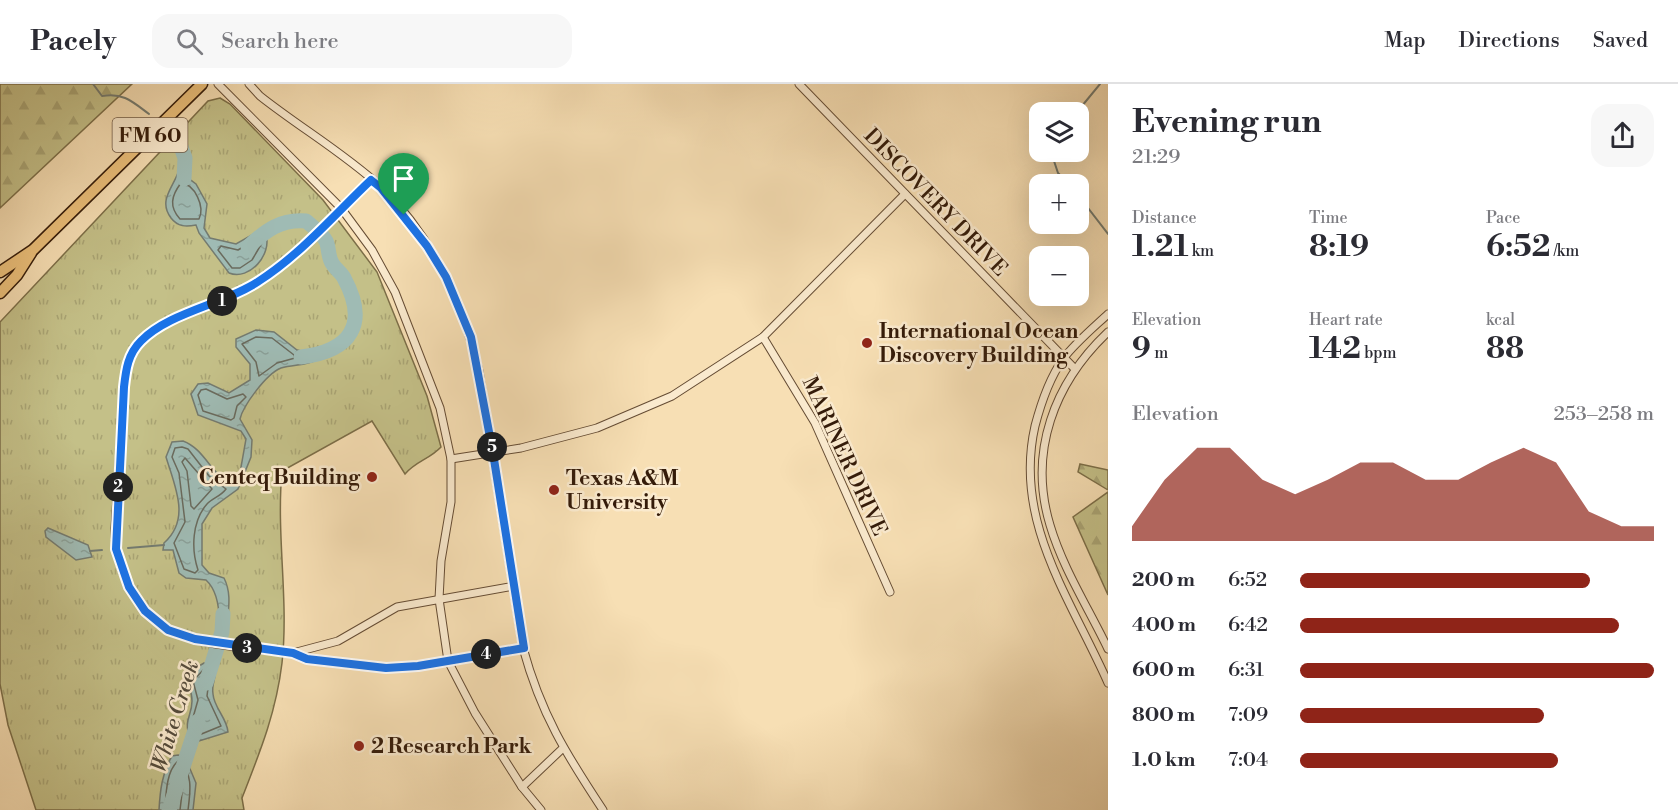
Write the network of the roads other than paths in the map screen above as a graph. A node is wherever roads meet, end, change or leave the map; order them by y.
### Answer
1 (202, 84) edge
2 (218, 84) edge
3 (249, 84) edge
4 (799, 84) edge
5 (371, 180) junction
6 (905, 194) junction
7 (341, 208) junction
8 (33, 250) junction
9 (0, 272) edge
10 (0, 292) edge
11 (1108, 314) edge
12 (1108, 332) edge
13 (763, 337) junction
14 (1064, 358) junction
15 (1074, 368) junction
16 (493, 453) junction
17 (451, 459) junction
18 (1044, 500) junction
19 (1032, 502) junction
20 (514, 586) junction
21 (890, 592) dead end
22 (439, 599) junction
23 (1095, 622) junction
24 (1082, 627) junction
25 (524, 648) junction
26 (1108, 649) edge
27 (293, 653) junction
28 (448, 661) junction
29 (1108, 683) edge
30 (562, 749) junction
31 (522, 787) junction
32 (541, 810) edge
33 (603, 810) edge

1 - 8 main road, FM 60
2 - 7 street
3 - 5 street
4 - 6 street, DISCOVERY DRIVE
5 - 7 street
5 - 16 street
6 - 13 street
6 - 14 street, DISCOVERY DRIVE
7 - 17 street
7 - 27 street
8 - 9 main road, FM 60
8 - 10 main road, FM 60
11 - 14 street
12 - 15 street
13 - 16 street
13 - 21 street, MARINER DRIVE
14 - 15 street, DISCOVERY DRIVE
14 - 19 street
15 - 18 street
16 - 17 street
16 - 20 street
17 - 22 street
18 - 19 street
18 - 23 street
19 - 24 street
20 - 22 street
20 - 25 street
22 - 27 street
22 - 28 street
23 - 24 street
23 - 26 street
24 - 29 street
25 - 28 street
25 - 30 street
27 - 28 street
28 - 31 street
30 - 31 street
30 - 33 street
31 - 32 street

